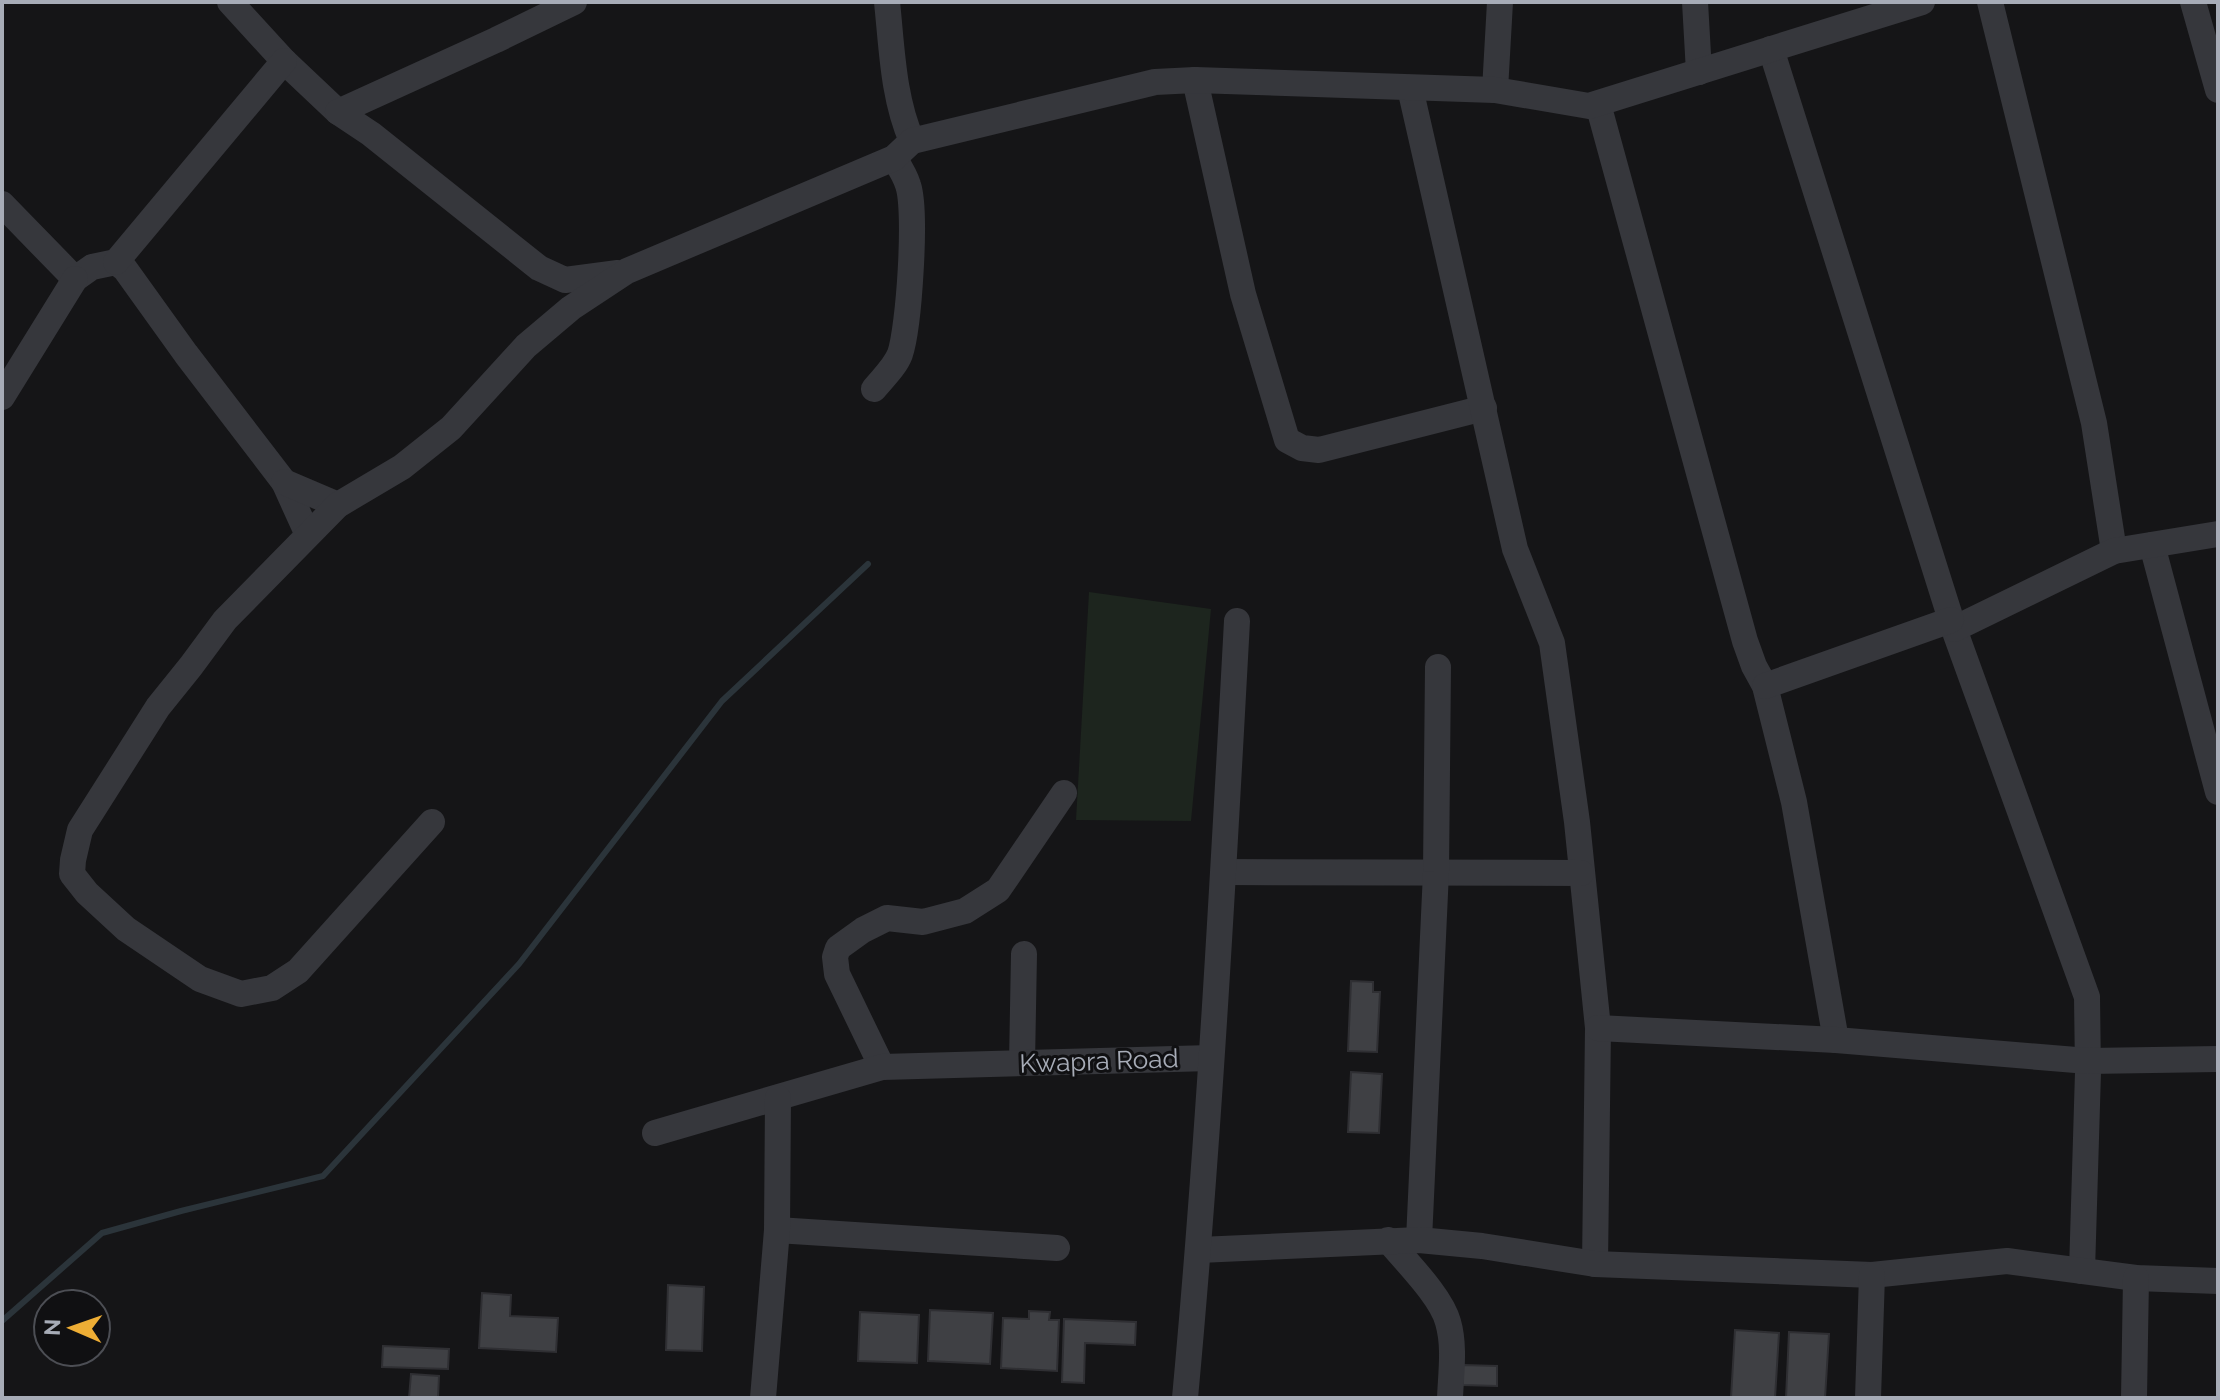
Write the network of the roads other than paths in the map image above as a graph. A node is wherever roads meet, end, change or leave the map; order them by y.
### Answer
1 (230, 2) edge
2 (574, 2) edge
3 (887, 2) edge
4 (1500, 2) edge
5 (1695, 2) edge
6 (1922, 2) edge
7 (1990, 2) edge
8 (2193, 2) edge
9 (1771, 49) junction
10 (284, 61) junction
11 (1699, 72) junction
12 (1195, 80) junction
13 (1410, 88) junction
14 (386, 90) junction
15 (1495, 90) junction
16 (2218, 90) edge
17 (1598, 104) junction
18 (338, 112) junction
19 (371, 134) junction
20 (903, 150) junction
21 (2, 204) edge
22 (116, 262) junction
23 (627, 271) junction
24 (75, 279) junction
25 (874, 389) dead end
26 (2, 397) edge
27 (1484, 408) junction
28 (284, 482) junction
29 (338, 505) junction
30 (2218, 534) edge
31 (308, 535) junction
32 (2152, 545) junction
33 (2114, 551) junction
34 (1237, 621) dead end
35 (1952, 624) junction
36 (1438, 667) dead end
37 (1765, 686) junction
38 (2218, 792) edge
39 (1064, 793) dead end
40 (432, 822) dead end
41 (1224, 872) junction
42 (1436, 872) junction
43 (1581, 873) junction
44 (1024, 954) dead end
45 (1598, 1028) junction
46 (1836, 1040) junction
47 (1211, 1058) junction
48 (2218, 1059) edge
49 (2088, 1061) junction
50 (1022, 1063) junction
51 (882, 1067) junction
52 (778, 1098) junction
53 (655, 1133) dead end
54 (777, 1230) junction
55 (1388, 1240) junction
56 (1419, 1240) junction
57 (1057, 1248) dead end
58 (1199, 1250) junction
59 (1595, 1264) junction
60 (2082, 1271) junction
61 (1872, 1275) junction
62 (2136, 1278) junction
63 (2218, 1281) edge
64 (763, 1398) edge
65 (1185, 1398) edge
66 (1450, 1398) edge
67 (1868, 1398) edge
68 (2134, 1398) edge

1 - 10 street
2 - 14 street
3 - 20 street
4 - 15 street
5 - 11 street
6 - 9 street
7 - 33 street
8 - 16 street
9 - 11 street
9 - 35 street
10 - 18 street
10 - 22 street
11 - 17 street
12 - 13 street
12 - 20 street
12 - 27 street
13 - 15 street
13 - 27 street
14 - 18 street
14 - 19 street
15 - 17 street
17 - 37 street
18 - 19 street
19 - 23 street
20 - 23 street
20 - 25 street
21 - 24 street
22 - 24 street
22 - 28 street
23 - 29 street
24 - 26 street
27 - 43 street
28 - 29 street
28 - 31 street
29 - 31 street
30 - 32 street
31 - 40 street
32 - 33 street
32 - 38 street
33 - 35 street
34 - 41 street
35 - 37 street
35 - 49 street
36 - 42 street
37 - 46 street
39 - 51 street
41 - 42 street
41 - 47 street
42 - 43 street
42 - 56 street
43 - 45 street
44 - 50 street
45 - 46 street
45 - 59 street
46 - 49 street
47 - 50 street, Kwapra Road
47 - 58 street, Kwapra Road
48 - 49 street
49 - 60 street
50 - 51 street, Kwapra Road
51 - 52 street, Kwapra Road
52 - 53 street, Kwapra Road
52 - 54 street
54 - 57 street
54 - 64 street
55 - 56 street
55 - 58 street
55 - 66 street
56 - 59 street
58 - 65 street, Kwapra Road
59 - 61 street
60 - 61 street
60 - 62 street
61 - 67 street
62 - 63 street
62 - 68 street

